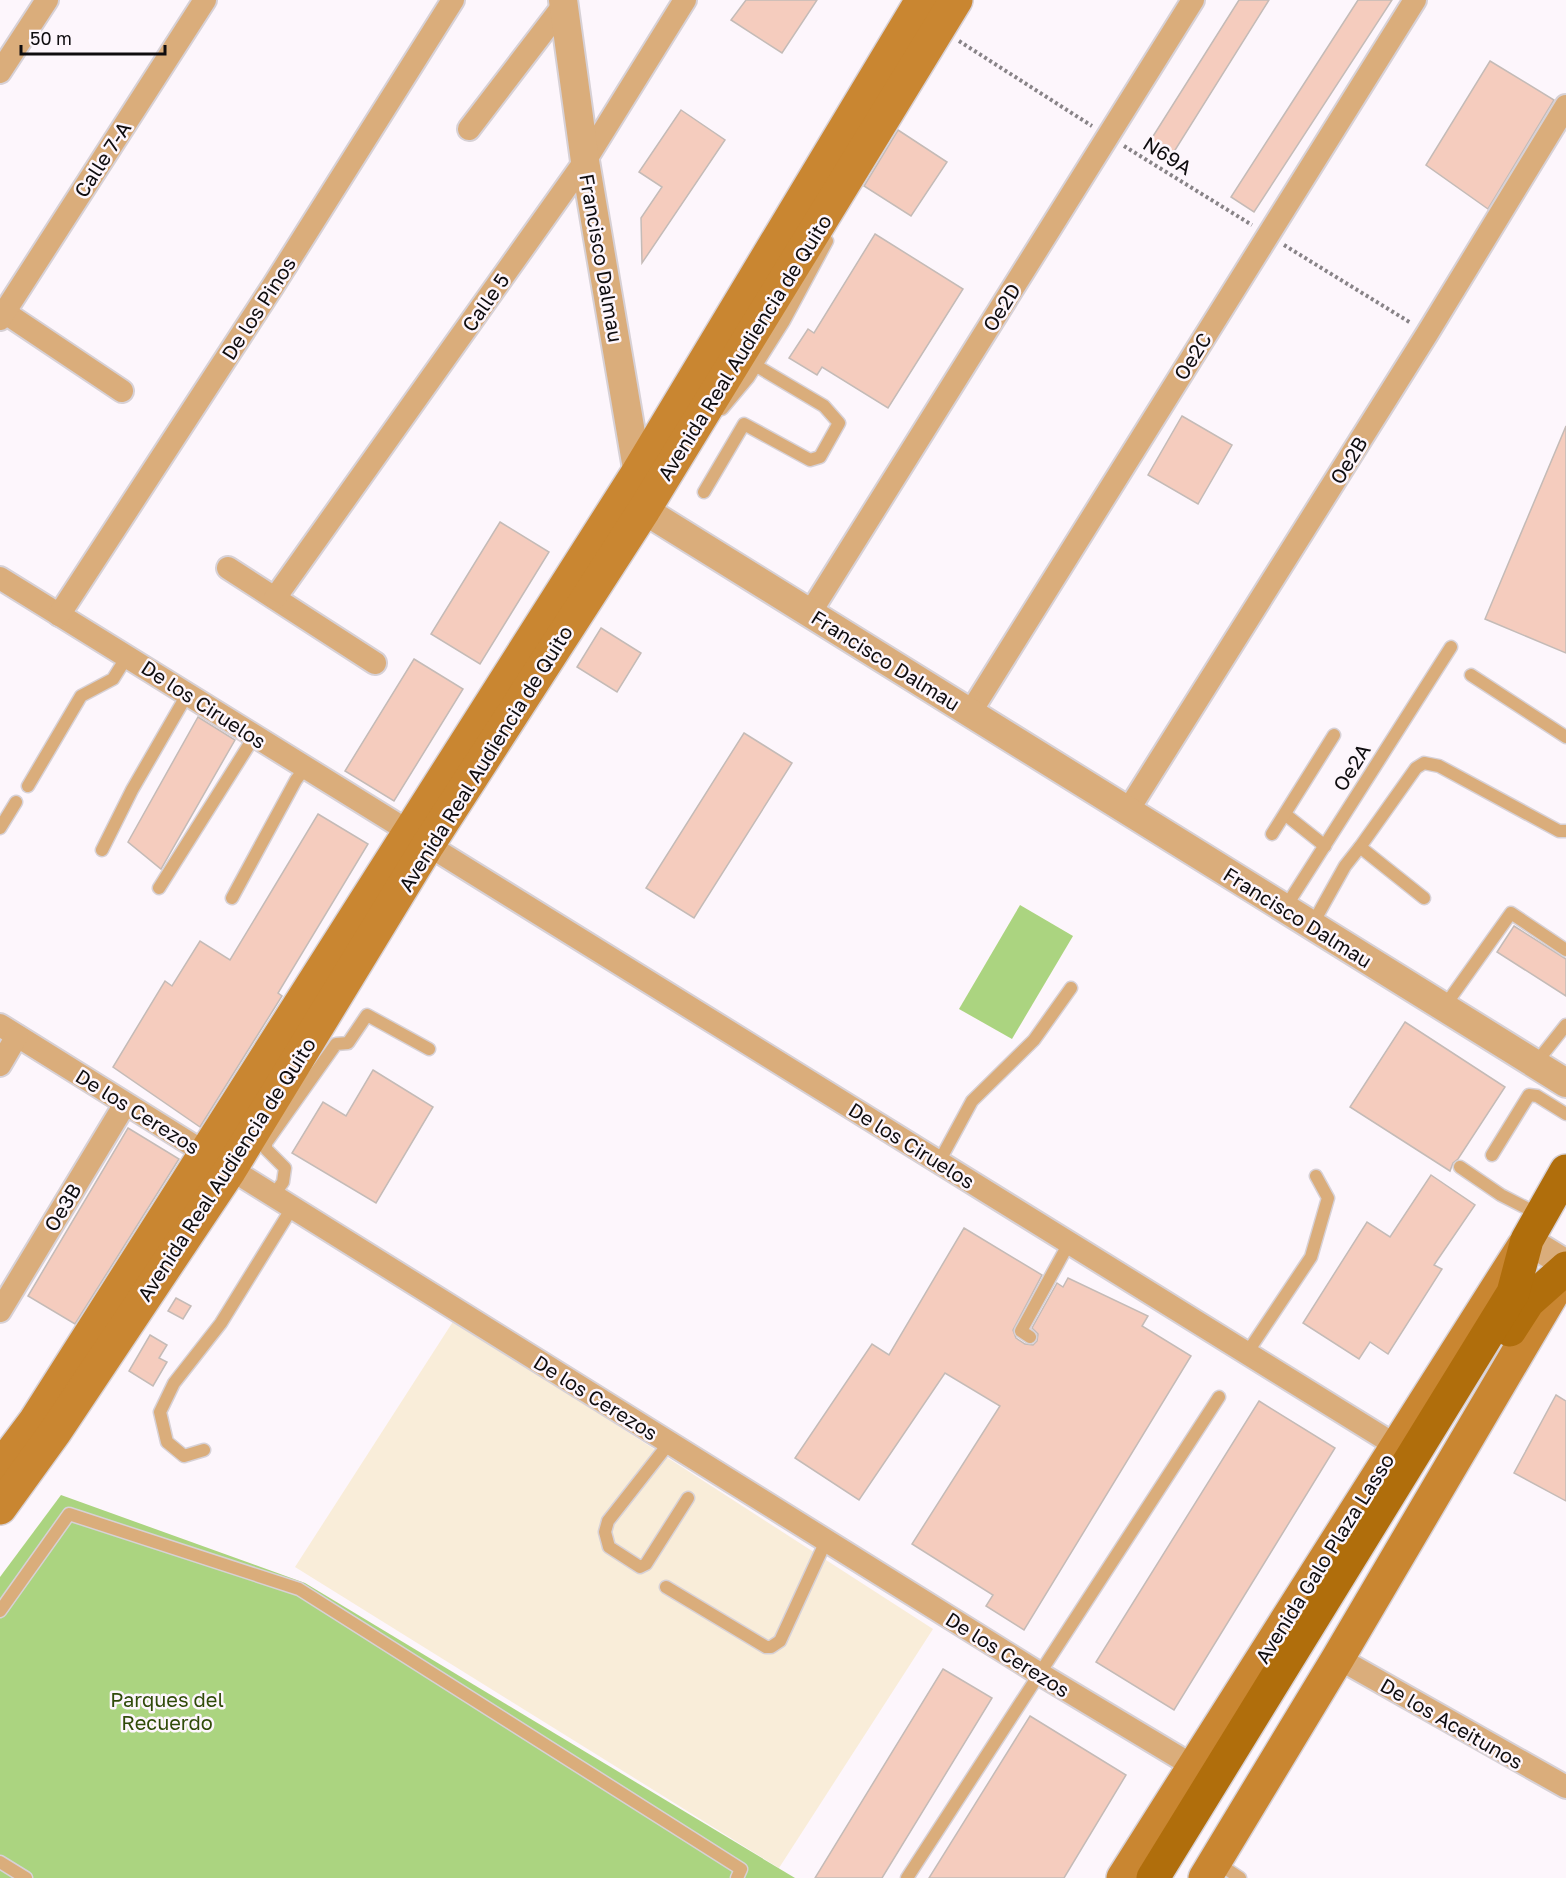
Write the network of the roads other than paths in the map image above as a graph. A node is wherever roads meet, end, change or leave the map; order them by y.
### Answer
1 (46, 0) edge
2 (205, 0) edge
3 (453, 0) edge
4 (685, 0) edge
5 (922, 0) edge
6 (956, 0) edge
7 (1193, 0) edge
8 (1415, 0) edge
9 (563, 3) edge
10 (0, 72) edge
11 (1566, 106) edge
12 (469, 129) dead end
13 (585, 161) junction
14 (2, 315) edge
15 (773, 318) junction
16 (755, 365) junction
17 (122, 391) dead end
18 (697, 422) junction
19 (638, 472) junction
20 (704, 492) dead end
21 (644, 510) junction
22 (228, 568) dead end
23 (0, 578) edge
24 (275, 598) junction
25 (810, 613) junction
26 (59, 615) junction
27 (1451, 647) dead end
28 (128, 656) junction
29 (375, 663) dead end
30 (1471, 675) dead end
31 (188, 693) junction
32 (970, 713) junction
33 (1334, 735) dead end
34 (254, 737) junction
35 (1566, 737) edge
36 (305, 768) junction
37 (28, 786) dead end
38 (16, 802) dead end
39 (1127, 812) junction
40 (1286, 814) junction
41 (0, 828) edge
42 (1566, 831) edge
43 (1272, 834) dead end
44 (418, 838) junction
45 (1325, 846) junction
46 (1360, 847) junction
47 (102, 850) dead end
48 (159, 888) dead end
49 (232, 898) dead end
50 (1424, 898) dead end
51 (1285, 908) junction
52 (1312, 925) junction
53 (1566, 950) edge
54 (1071, 988) dead end
55 (1444, 1008) junction
56 (1566, 1025) edge
57 (9, 1031) edge
58 (429, 1048) dead end
59 (1535, 1064) junction
60 (0, 1065) edge
61 (1566, 1083) edge
62 (125, 1104) junction
63 (1566, 1114) edge
64 (1492, 1155) dead end
65 (218, 1162) junction
66 (939, 1162) junction
67 (1460, 1167) dead end
68 (1566, 1171) edge
69 (1316, 1176) dead end
70 (282, 1202) junction
71 (1534, 1228) junction
72 (1069, 1243) junction
73 (1566, 1268) edge
74 (0, 1311) edge
75 (1030, 1337) dead end
76 (1247, 1353) junction
77 (1219, 1398) dead end
78 (670, 1442) junction
79 (1395, 1445) junction
80 (204, 1450) dead end
81 (0, 1467) edge
82 (688, 1498) dead end
83 (0, 1508) edge
84 (826, 1541) junction
85 (666, 1587) dead end
86 (0, 1611) edge
87 (1338, 1658) junction
88 (1040, 1674) junction
89 (1193, 1766) junction
90 (1566, 1787) edge
91 (0, 1862) edge
92 (1220, 1872) edge
93 (26, 1878) edge
94 (736, 1878) edge
95 (907, 1878) edge
96 (1123, 1878) edge
97 (1153, 1878) edge
98 (1172, 1878) edge

1 - 10 street
2 - 14 street, Calle 7-A
3 - 26 street, De los Pinos
4 - 13 street, Calle 5
5 - 19 main road, Avenida Real Audiencia de Quito
6 - 15 main road, Avenida Real Audiencia de Quito
7 - 25 street, Oe2D
8 - 32 street, Oe2C
9 - 12 street
9 - 13 street, Francisco Dalmau
11 - 39 street, Oe2B
13 - 19 street, Francisco Dalmau
13 - 24 street, Calle 5
14 - 17 street
15 - 16 lane
15 - 18 main road, Avenida Real Audiencia de Quito
16 - 18 lane
16 - 20 lane
18 - 21 main road, Avenida Real Audiencia de Quito
19 - 21 street, Francisco Dalmau
19 - 44 main road, Avenida Real Audiencia de Quito
21 - 25 street, Francisco Dalmau
21 - 44 main road, Avenida Real Audiencia de Quito
22 - 24 street
23 - 26 street, De los Ciruelos
24 - 29 street
25 - 32 street, Francisco Dalmau
26 - 28 street, De los Ciruelos
27 - 45 lane, Oe2A
28 - 31 street, De los Ciruelos
28 - 37 lane
30 - 35 lane
31 - 34 street, De los Ciruelos
31 - 47 lane
32 - 39 street, Francisco Dalmau
33 - 40 lane
34 - 36 street, De los Ciruelos
34 - 48 lane
36 - 44 street, De los Ciruelos
36 - 49 lane
38 - 41 lane
39 - 51 street, Francisco Dalmau
40 - 43 lane
40 - 45 lane
42 - 46 lane
44 - 65 main road, Avenida Real Audiencia de Quito
44 - 66 street, De los Ciruelos
45 - 51 lane, Oe2A
46 - 50 lane
46 - 52 lane
51 - 52 street, Francisco Dalmau
52 - 55 street, Francisco Dalmau
53 - 55 lane
54 - 66 lane
55 - 59 street, Francisco Dalmau
56 - 59 lane
57 - 60 street
57 - 62 street, De los Cerezos
58 - 70 lane
59 - 61 street, Francisco Dalmau
62 - 65 street, De los Cerezos
62 - 74 street, Oe3B
63 - 64 lane
65 - 70 street, De los Cerezos
65 - 81 main road, Avenida Real Audiencia de Quito
65 - 83 main road, Avenida Real Audiencia de Quito
66 - 72 street, De los Ciruelos
67 - 71 lane
68 - 71 main road, Avenida Galo Plaza Lasso
69 - 76 lane
70 - 78 street, De los Cerezos
70 - 80 lane
71 - 73 street
71 - 79 main road, Avenida Galo Plaza Lasso
71 - 97 main road, Avenida Galo Plaza Lasso
72 - 75 lane
72 - 76 street, De los Ciruelos
73 - 87 main road
73 - 98 main road, Avenida Galo Plaza Lasso
76 - 79 street, De los Ciruelos
77 - 88 lane
78 - 82 lane
78 - 84 street, De los Cerezos
79 - 89 main road, Avenida Galo Plaza Lasso
84 - 85 lane
84 - 88 street, De los Cerezos
86 - 94 lane
87 - 90 street, De los Aceitunos
87 - 92 main road
88 - 89 street, De los Cerezos
88 - 95 lane
89 - 96 main road, Avenida Galo Plaza Lasso
91 - 93 lane

